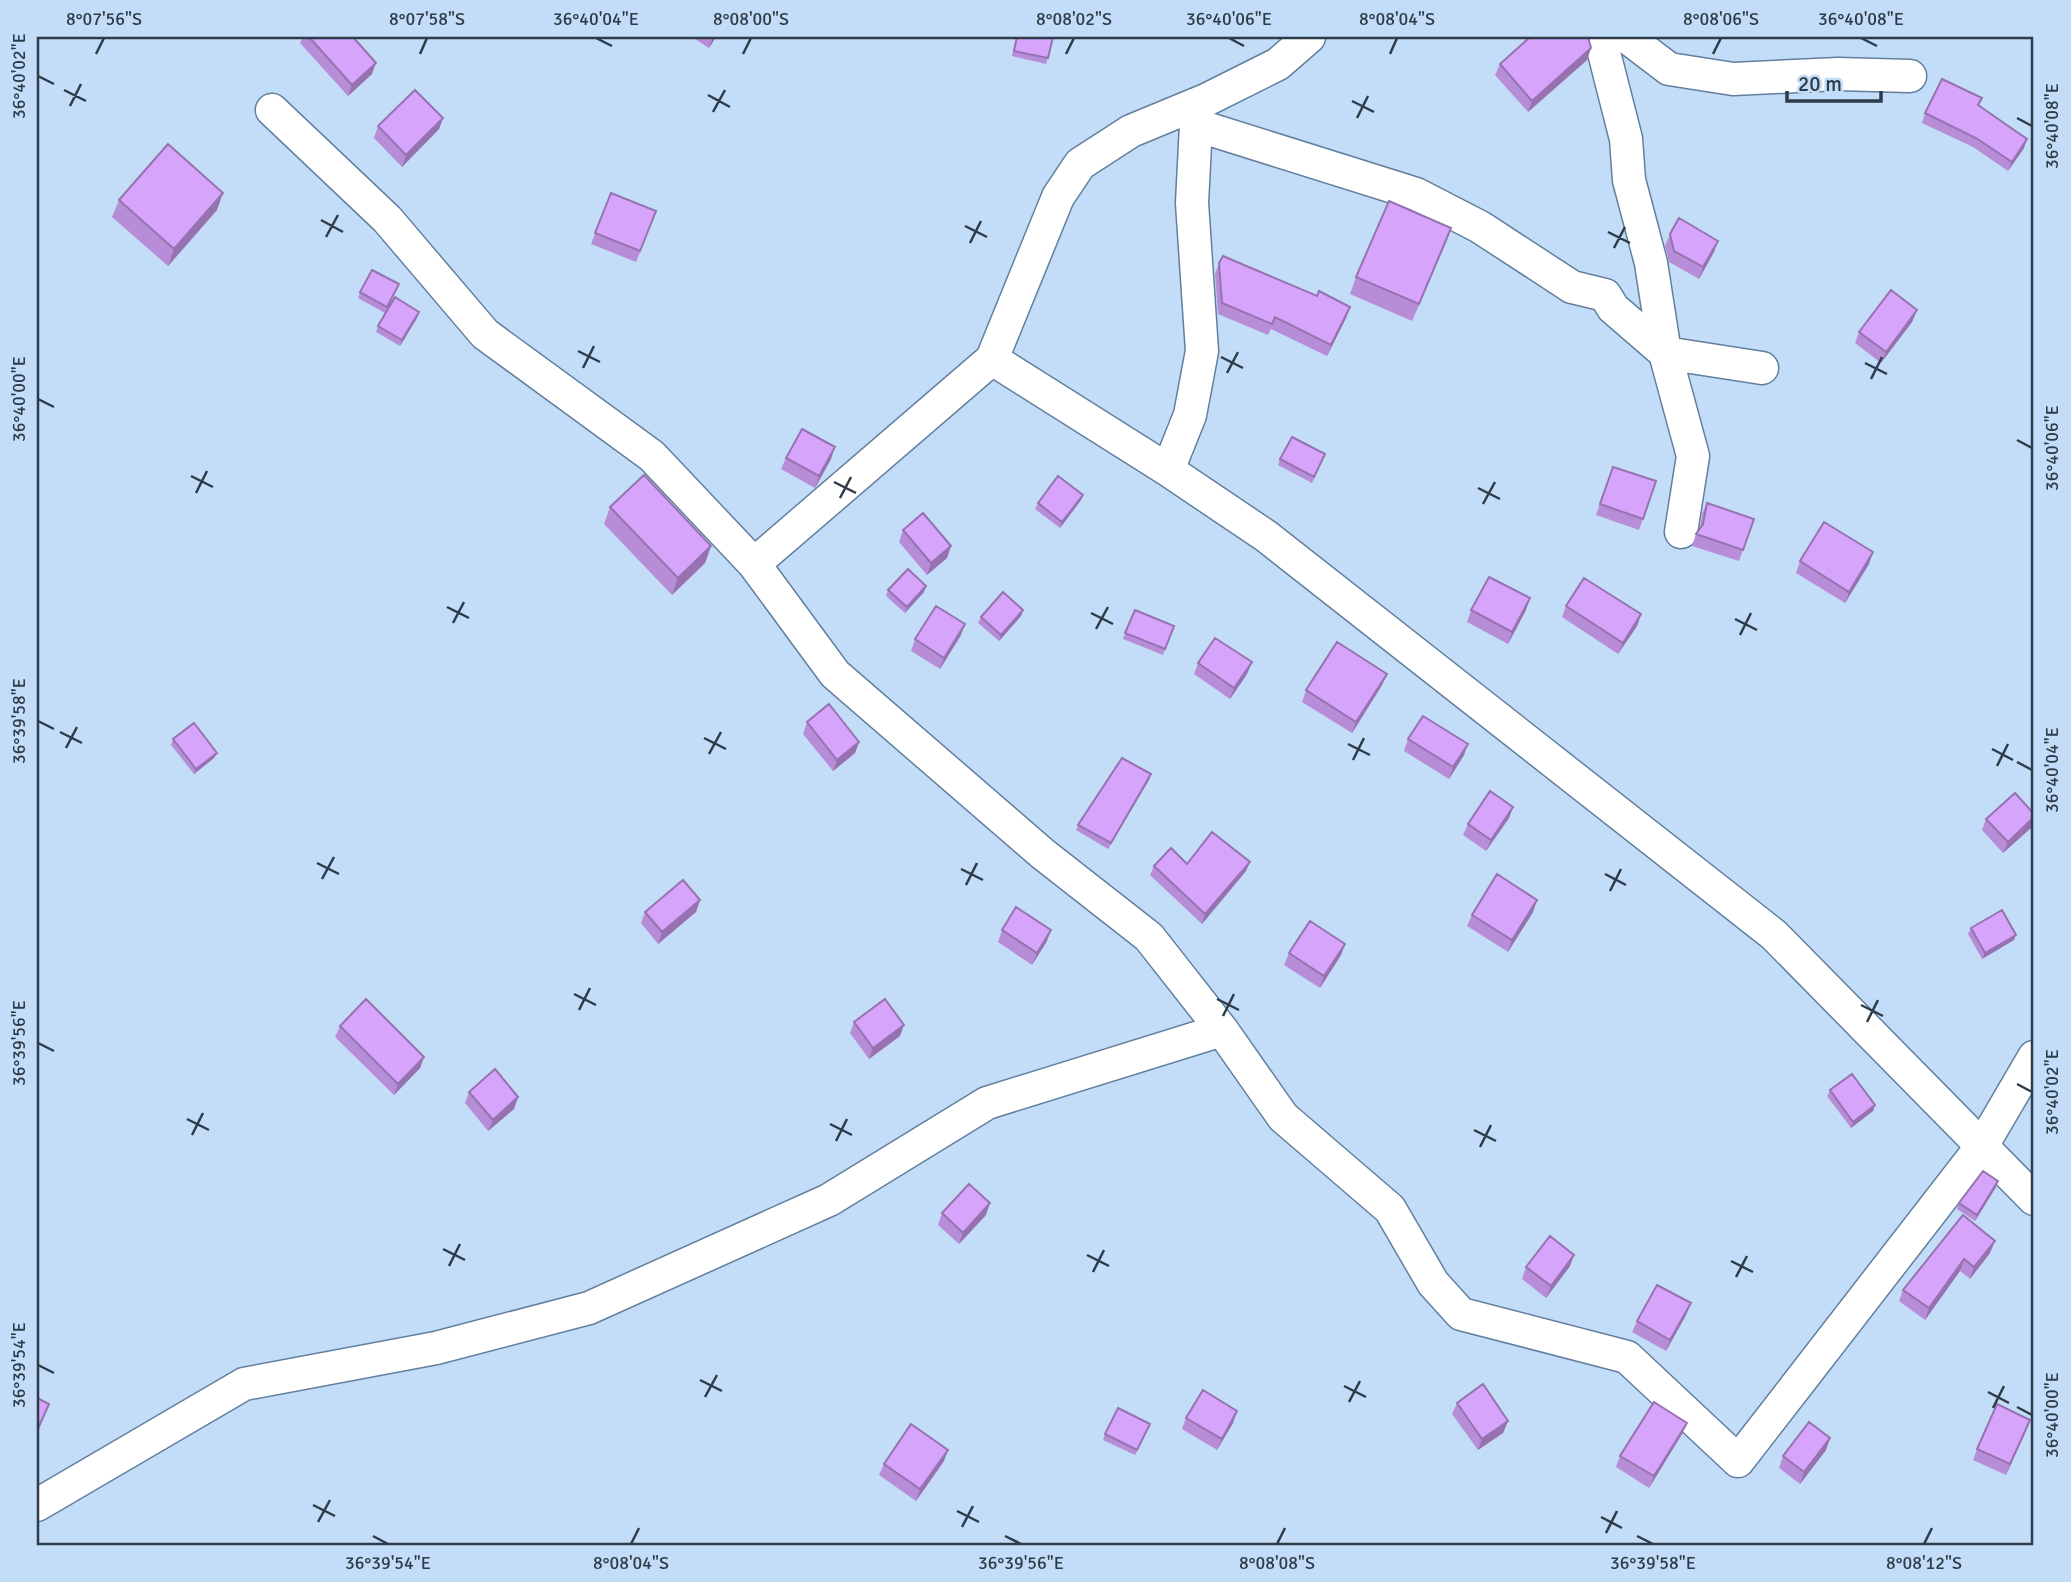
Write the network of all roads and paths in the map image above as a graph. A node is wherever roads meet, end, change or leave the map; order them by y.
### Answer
1 (1309, 37) edge
2 (1600, 37) edge
3 (1627, 37) edge
4 (1910, 76) dead end
5 (272, 110) dead end
6 (1195, 115) junction
7 (1665, 353) junction
8 (992, 359) junction
9 (1762, 368) dead end
10 (1168, 470) junction
11 (1681, 533) dead end
12 (754, 564) junction
13 (1222, 1030) junction
14 (2034, 1057) edge
15 (1982, 1146) junction
16 (2034, 1199) edge
17 (37, 1505) edge

1 - 6 street
2 - 7 street
3 - 4 street
5 - 12 street
6 - 7 street
6 - 8 street
6 - 10 street
7 - 9 street
7 - 11 street
8 - 10 street
8 - 12 street
10 - 15 street
12 - 13 street
13 - 15 street
13 - 17 street
14 - 15 street
15 - 16 street

